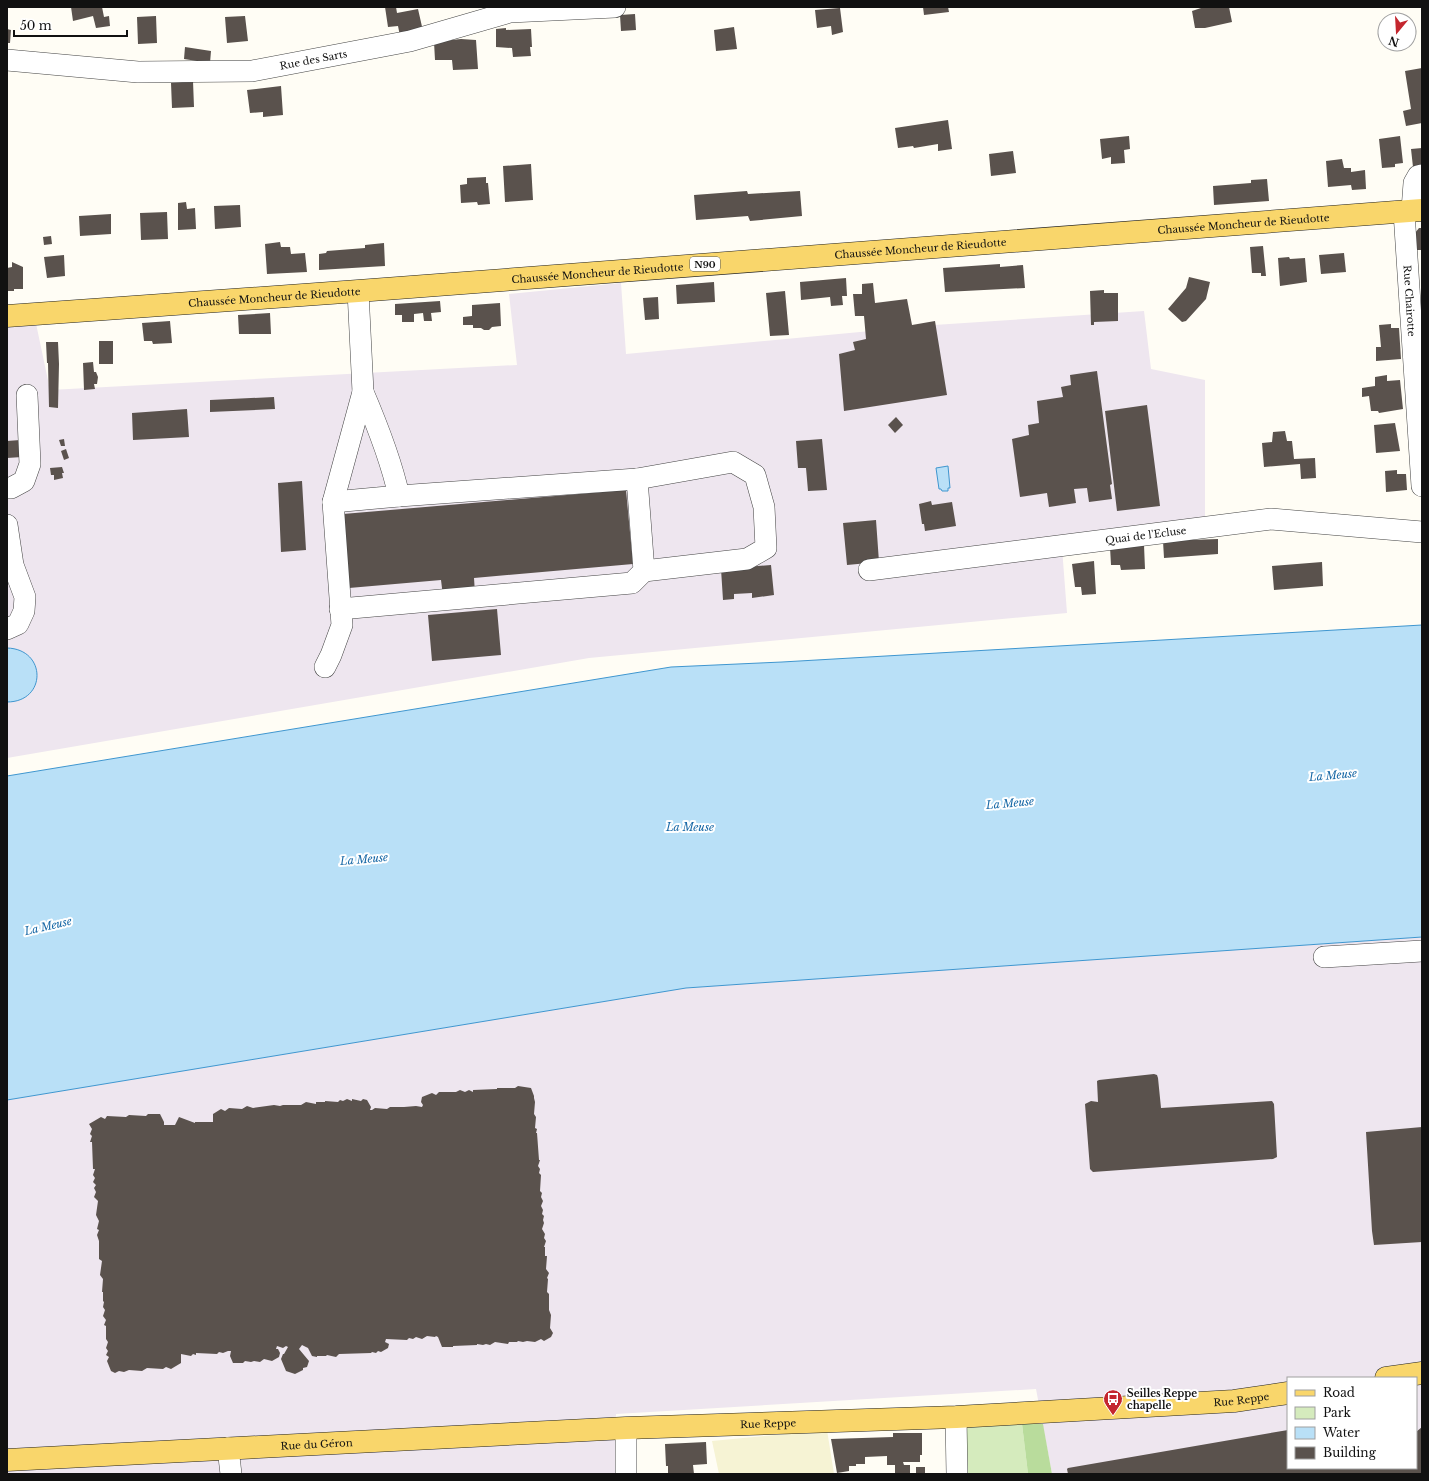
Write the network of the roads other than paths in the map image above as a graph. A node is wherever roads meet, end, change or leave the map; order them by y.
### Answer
1 (615, 7) edge
2 (7, 60) edge
3 (1422, 175) edge
4 (1413, 211) edge
5 (358, 291) junction
6 (7, 316) edge
7 (363, 392) junction
8 (27, 395) dead end
9 (637, 480) junction
10 (1422, 486) edge
11 (7, 488) edge
12 (399, 496) junction
13 (333, 502) junction
14 (7, 525) edge
15 (1422, 532) edge
16 (869, 570) dead end
17 (644, 571) junction
18 (340, 609) junction
19 (7, 630) edge
20 (325, 667) dead end
21 (1422, 951) edge
22 (1324, 957) dead end
23 (1422, 1373) edge
24 (1393, 1377) edge
25 (1287, 1393) edge
26 (956, 1417) junction
27 (626, 1428) junction
28 (228, 1448) junction
29 (7, 1460) edge
30 (231, 1474) edge
31 (626, 1474) edge
32 (957, 1474) edge

1 - 2 street, Rue des Sarts
3 - 4 street, Rue Chairotte
4 - 5 main road, Chaussée Moncheur de Rieudotte / N90
4 - 10 street, Rue Chairotte
5 - 6 main road, Chaussée Moncheur de Rieudotte / N90
5 - 7 street
7 - 12 street
7 - 13 street
8 - 11 street
9 - 12 street
9 - 17 street
9 - 17 street
12 - 13 street
13 - 18 street
14 - 19 street
15 - 16 street, Quai de l'Ecluse
17 - 18 street
18 - 20 street
21 - 22 street
23 - 24 main road
25 - 26 main road, Rue Reppe
26 - 27 main road, Rue Reppe
26 - 32 street
27 - 28 main road, Rue du Géron
27 - 31 street
28 - 29 main road, Rue du Géron
28 - 30 street

